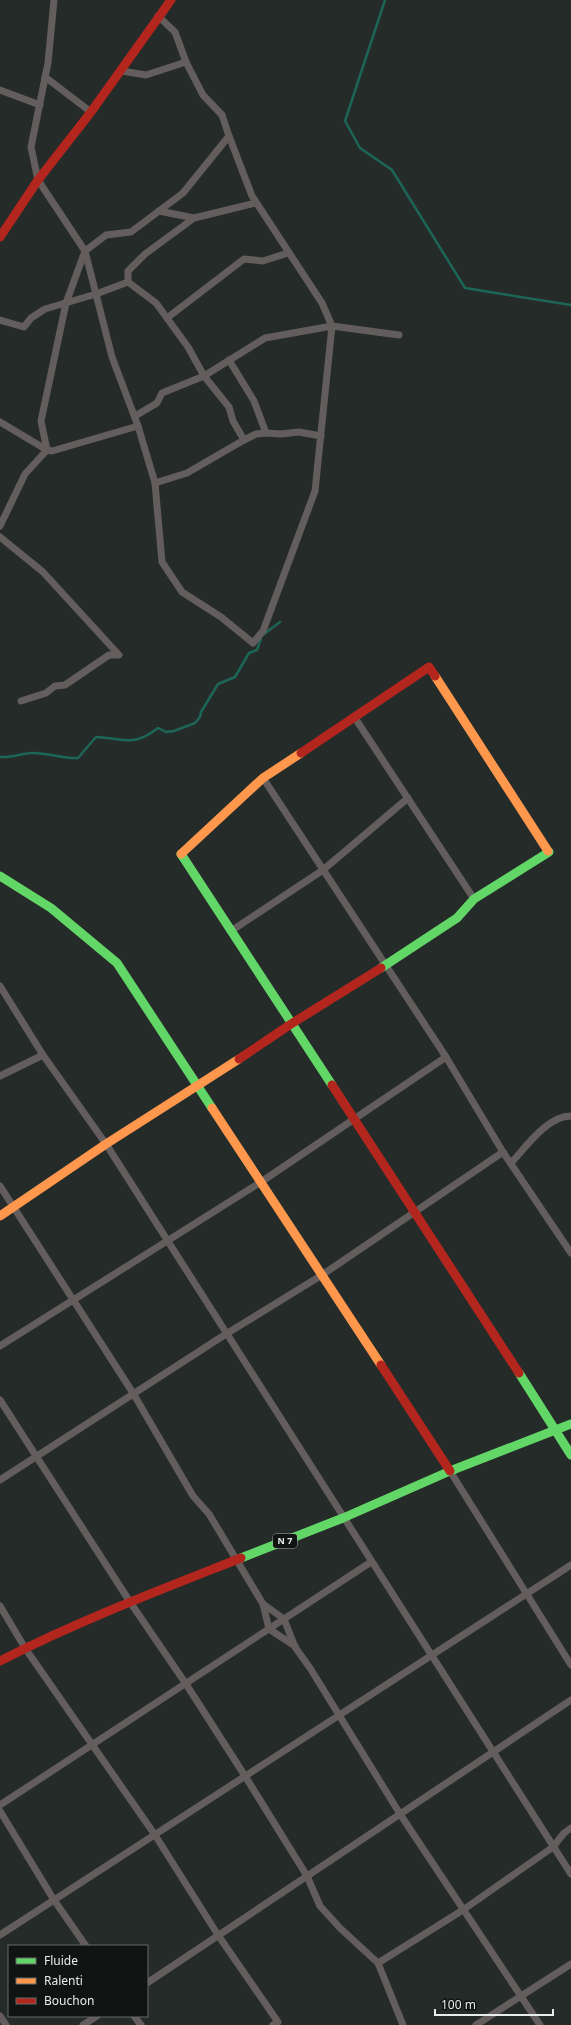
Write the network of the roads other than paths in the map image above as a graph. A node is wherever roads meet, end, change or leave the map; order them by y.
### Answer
1 (54, 0) edge
2 (170, 0) edge
3 (158, 16) junction
4 (186, 62) junction
5 (122, 71) junction
6 (46, 77) junction
7 (0, 90) edge
8 (40, 105) junction
9 (91, 112) junction
10 (229, 136) junction
11 (38, 180) junction
12 (256, 203) junction
13 (159, 211) junction
14 (194, 218) junction
15 (0, 237) edge
16 (84, 251) junction
17 (288, 253) junction
18 (128, 282) junction
19 (96, 294) junction
20 (66, 303) junction
21 (167, 318) junction
22 (0, 320) edge
23 (332, 326) junction
24 (399, 335) dead end
25 (229, 360) junction
26 (204, 376) junction
27 (135, 416) junction
28 (0, 422) edge
29 (138, 426) junction
30 (266, 432) junction
31 (321, 436) junction
32 (244, 440) junction
33 (47, 450) junction
34 (154, 483) junction
35 (0, 526) edge
36 (0, 537) edge
37 (21, 701) dead end
38 (355, 718) junction
39 (263, 778) junction
40 (408, 798) junction
41 (324, 870) junction
42 (0, 876) edge
43 (474, 899) junction
44 (232, 931) junction
45 (386, 965) junction
46 (0, 986) edge
47 (291, 1024) junction
48 (43, 1055) junction
49 (446, 1057) junction
50 (0, 1076) edge
51 (198, 1087) junction
52 (571, 1116) edge
53 (355, 1119) junction
54 (106, 1144) junction
55 (502, 1152) junction
56 (511, 1164) junction
57 (261, 1182) junction
58 (0, 1186) edge
59 (14, 1208) junction
60 (416, 1212) junction
61 (0, 1216) edge
62 (166, 1240) junction
63 (571, 1253) edge
64 (322, 1276) junction
65 (73, 1299) junction
66 (226, 1334) junction
67 (0, 1346) edge
68 (133, 1394) junction
69 (0, 1400) edge
70 (571, 1424) edge
71 (556, 1430) junction
72 (571, 1455) edge
73 (37, 1456) junction
74 (450, 1471) junction
75 (0, 1480) edge
76 (342, 1518) junction
77 (236, 1560) junction
78 (371, 1562) junction
79 (571, 1566) edge
80 (527, 1594) junction
81 (130, 1602) junction
82 (263, 1604) junction
83 (0, 1606) edge
84 (284, 1619) junction
85 (270, 1629) junction
86 (295, 1646) junction
87 (25, 1648) junction
88 (432, 1655) junction
89 (0, 1661) edge
90 (571, 1665) edge
91 (186, 1684) junction
92 (571, 1700) edge
93 (339, 1716) junction
94 (93, 1745) junction
95 (493, 1752) junction
96 (245, 1776) junction
97 (0, 1806) edge
98 (0, 1811) edge
99 (400, 1814) junction
100 (571, 1828) edge
101 (155, 1835) junction
102 (553, 1847) junction
103 (571, 1874) edge
104 (307, 1876) junction
105 (54, 1900) junction
106 (463, 1910) junction
107 (0, 1935) edge
108 (218, 1935) junction
109 (85, 1945) edge
110 (378, 1963) junction
111 (571, 1964) edge
112 (148, 1982) edge
113 (522, 1996) junction
114 (0, 2016) edge
115 (95, 2017) edge
116 (135, 2017) edge
117 (6, 2025) edge
118 (83, 2025) edge
119 (141, 2025) edge
120 (273, 2025) edge
121 (403, 2025) edge
122 (476, 2025) edge
123 (540, 2025) edge

1 - 6 street
2 - 3 main road
3 - 4 street
3 - 5 main road
4 - 5 street
4 - 10 street
5 - 9 main road
6 - 8 street
6 - 9 street
7 - 8 street
8 - 11 street
9 - 11 main road
10 - 12 street
10 - 13 street
11 - 15 main road
11 - 16 street
12 - 14 street
12 - 17 street
13 - 14 street
13 - 16 street
14 - 18 street
16 - 19 street
16 - 20 street
17 - 21 street
17 - 23 street
18 - 19 street
18 - 21 street
19 - 20 street
19 - 27 street
20 - 22 street
20 - 33 street
21 - 26 street
23 - 24 street
23 - 25 street
23 - 31 street
25 - 26 street
25 - 30 street
26 - 27 street
26 - 32 street
27 - 29 street
28 - 33 street
29 - 33 street
29 - 34 street
30 - 31 street
30 - 32 street
31 - 34 street
32 - 34 street
33 - 35 street
36 - 37 street
38 - 39 main road
38 - 40 street
38 - 43 main road
39 - 41 street
39 - 44 main road
40 - 41 street
40 - 43 street
41 - 44 street
41 - 45 street
42 - 51 main road
43 - 45 main road
44 - 47 main road
45 - 47 main road
45 - 49 street
46 - 48 street
47 - 51 main road
47 - 53 main road
48 - 50 street
48 - 54 street
49 - 53 street
49 - 55 street
51 - 54 main road
51 - 57 main road
52 - 56 street
53 - 57 street
53 - 60 main road
54 - 59 main road
54 - 62 street
55 - 56 street
55 - 60 street
56 - 63 street
57 - 62 street
57 - 64 main road
58 - 59 street
59 - 61 main road
59 - 65 street
60 - 64 street
60 - 71 main road
62 - 65 street
62 - 66 street
64 - 66 street
64 - 74 main road
65 - 67 street
65 - 68 street
66 - 68 street
66 - 76 street
68 - 73 street
68 - 77 street
69 - 73 street
70 - 71 main road, N 7
71 - 72 main road
71 - 74 main road, N 7
73 - 75 street
73 - 81 street
74 - 76 main road, N 7
74 - 80 street
76 - 77 main road, N 7
76 - 78 street
77 - 81 main road, N 7
77 - 82 street
78 - 84 street
78 - 88 street
79 - 80 street
80 - 88 street
80 - 90 street
81 - 87 main road, N 7
81 - 91 street
82 - 84 street
82 - 85 street
83 - 87 street
84 - 85 street
84 - 86 street
85 - 86 street
85 - 91 street
86 - 93 street
87 - 89 main road, N 7
87 - 94 street
88 - 93 street
88 - 95 street
91 - 94 street
91 - 96 street
92 - 95 street
93 - 96 street
93 - 99 street
94 - 97 street
94 - 101 street
95 - 99 street
95 - 102 street
96 - 101 street
96 - 104 street
98 - 105 street
99 - 104 street
99 - 106 street
100 - 102 street
101 - 105 street
101 - 108 street
102 - 103 street
102 - 106 street
104 - 108 street
104 - 110 street
105 - 107 street
105 - 109 street
106 - 110 street
106 - 113 street
108 - 112 street
108 - 120 street
110 - 121 street
111 - 113 street
113 - 122 street
113 - 123 street
114 - 117 street
115 - 118 street
116 - 119 street

